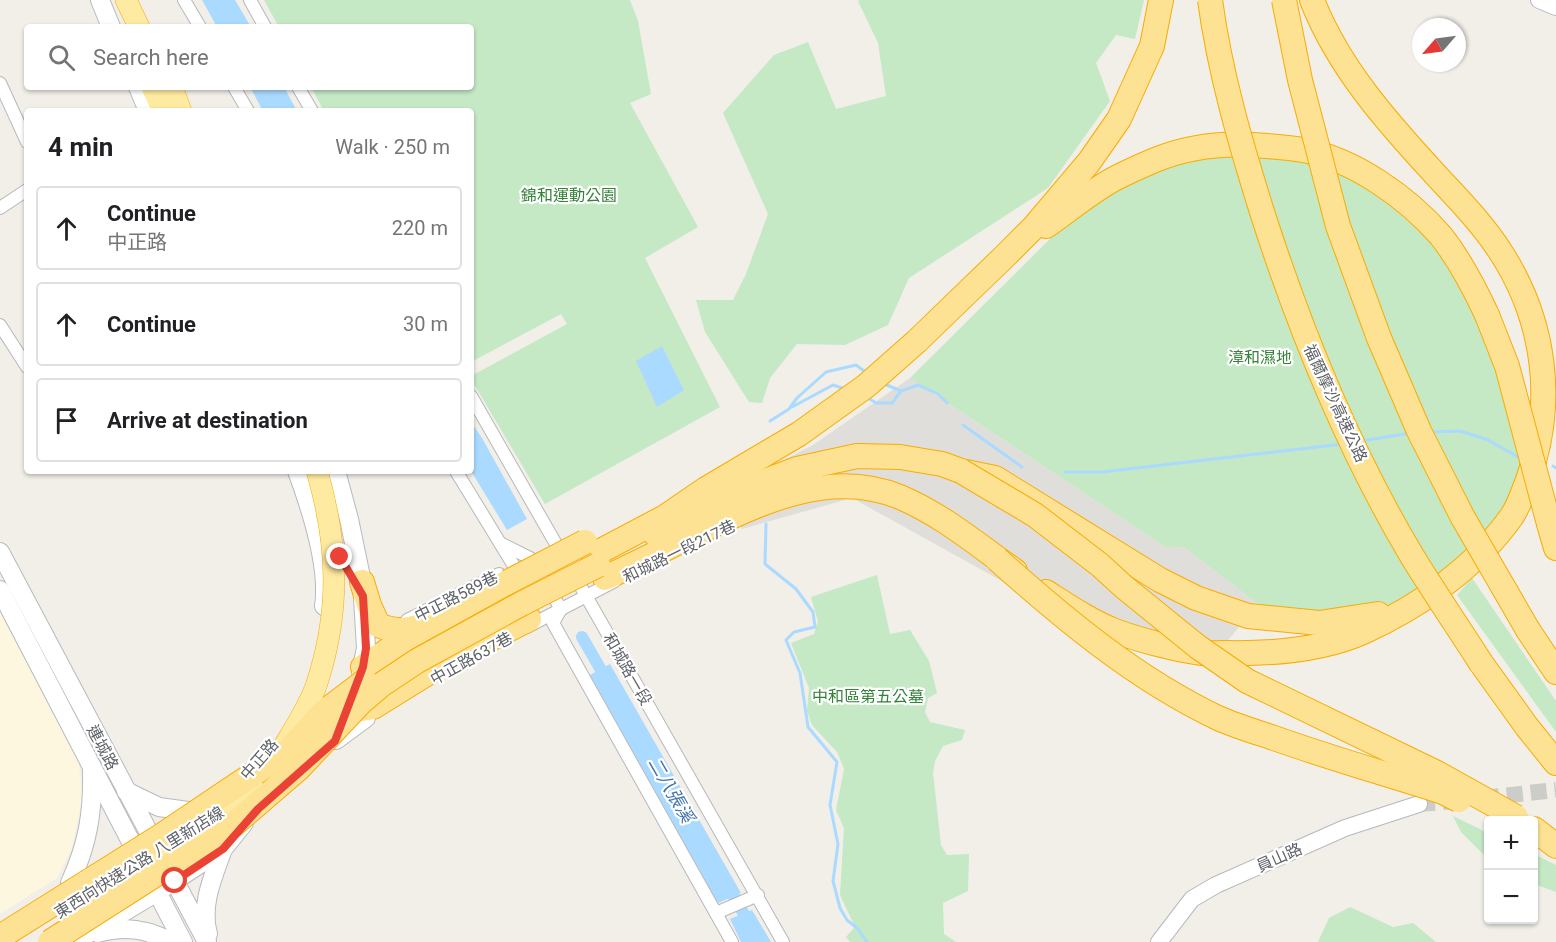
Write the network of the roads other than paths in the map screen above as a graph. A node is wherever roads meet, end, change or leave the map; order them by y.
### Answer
1 (100, 0) edge
2 (114, 0) edge
3 (120, 0) edge
4 (126, 0) edge
5 (138, 0) edge
6 (184, 0) edge
7 (250, 0) edge
8 (1161, 0) edge
9 (1210, 0) edge
10 (1284, 0) edge
11 (1312, 0) edge
12 (1539, 0) edge
13 (1556, 7) edge
14 (110, 24) edge
15 (125, 24) edge
16 (131, 24) edge
17 (138, 24) edge
18 (148, 24) edge
19 (198, 24) edge
20 (263, 24) edge
21 (0, 83) edge
22 (139, 90) edge
23 (153, 90) edge
24 (158, 90) edge
25 (167, 90) edge
26 (174, 90) edge
27 (236, 90) edge
28 (300, 90) edge
29 (147, 108) edge
30 (162, 108) edge
31 (166, 108) edge
32 (175, 108) edge
33 (181, 108) edge
34 (246, 108) edge
35 (310, 108) edge
36 (24, 135) edge
37 (24, 192) edge
38 (0, 208) edge
39 (1006, 255) junction
40 (0, 325) edge
41 (24, 362) edge
42 (474, 401) edge
43 (961, 471) junction
44 (298, 474) edge
45 (320, 474) edge
46 (320, 474) edge
47 (330, 474) edge
48 (337, 474) edge
49 (458, 474) edge
50 (706, 489) junction
51 (771, 508) dead end
52 (500, 543) junction
53 (555, 544) junction
54 (1556, 548) edge
55 (0, 552) edge
56 (340, 557) junction
57 (530, 558) junction
58 (997, 559) junction
59 (513, 566) junction
60 (362, 589) junction
61 (0, 590) edge
62 (587, 596) junction
63 (324, 602) junction
64 (1410, 606) junction
65 (561, 609) junction
66 (434, 623) junction
67 (331, 652) junction
68 (363, 667) junction
69 (1556, 672) edge
70 (357, 706) junction
71 (290, 750) junction
72 (1556, 763) edge
73 (92, 768) junction
74 (230, 789) junction
75 (126, 791) junction
76 (1419, 804) tunnel mouth
77 (188, 811) junction
78 (1502, 816) tunnel mouth
79 (1507, 816) edge
80 (1538, 836) edge
81 (153, 840) junction
82 (1538, 840) edge
83 (1556, 848) edge
84 (223, 849) junction
85 (136, 851) junction
86 (171, 874) junction
87 (70, 883) junction
88 (154, 885) junction
89 (758, 895) junction
90 (716, 913) junction
91 (0, 925) edge
92 (0, 937) edge
93 (77, 940) edge
94 (12, 942) edge
95 (22, 942) edge
96 (38, 942) edge
97 (51, 942) edge
98 (171, 942) edge
99 (183, 942) edge
100 (208, 942) edge
101 (732, 942) edge
102 (783, 942) edge
103 (1159, 942) edge

1 - 14 main road
2 - 15 highway
3 - 16 main road
4 - 17 highway
5 - 18 highway
6 - 19 street
7 - 20 street
8 - 39 highway
9 - 72 highway, 福爾摩沙高速公路, bridge
10 - 69 highway, bridge
11 - 64 highway
12 - 13 street
21 - 36 street
22 - 29 main road
23 - 30 highway
24 - 31 main road
25 - 32 highway
26 - 33 highway
27 - 34 street
28 - 35 street
37 - 38 street
39 - 50 highway
39 - 54 highway, bridge
40 - 41 street
42 - 53 street, 和城路一段
43 - 64 highway
43 - 71 highway, bridge
43 - 79 highway, bridge
44 - 63 main road, 中正路
45 - 56 main road
46 - 94 highway, 東西向快速公路 八里新店線, bridge
47 - 96 highway, 東西向快速公路 八里新店線, bridge
48 - 60 main road, 中正路
49 - 52 street
50 - 66 highway, bridge
50 - 71 highway, bridge
51 - 62 street, 和城路一段217巷
52 - 57 street
52 - 59 street
53 - 57 street, 中正路589巷
53 - 62 street, 和城路一段
55 - 75 main road, 連城路
56 - 60 main road
56 - 67 main road
57 - 59 street, 中正路589巷
57 - 65 street
58 - 64 highway, bridge
58 - 70 highway
58 - 78 highway, bridge
59 - 60 street, 中正路589巷
60 - 66 highway
60 - 68 main road, 中正路
61 - 73 main road, 連城路
62 - 65 street, 和城路一段217巷
62 - 89 street, 和城路一段
63 - 67 main road
63 - 71 main road, 中正路
65 - 70 street, 中正路637巷
65 - 90 street
66 - 68 highway
67 - 70 main road
68 - 70 main road, 中正路
70 - 71 main road
70 - 84 main road, 中正路
71 - 74 main road, 中正路
71 - 92 highway, bridge
71 - 95 highway, bridge
71 - 97 highway, bridge
73 - 85 main road, 連城路
73 - 87 main road
74 - 77 main road, 中正路
74 - 81 main road
75 - 77 main road
75 - 81 main road, 連城路
76 - 103 street, 員山路
77 - 81 main road, 中正路
80 - 83 highway
81 - 85 main road, 中正路
81 - 86 main road, 連城路
82 - 83 highway
84 - 86 main road, 中正路
84 - 100 main road
85 - 87 main road, 中正路
85 - 88 main road, 連城路
86 - 88 main road, 中正路
86 - 100 main road, 連城路
87 - 91 main road, 中正路
88 - 93 main road, 中正路
88 - 99 main road, 連城路
89 - 90 street
89 - 102 street, 和城路一段
90 - 101 street
93 - 98 main road

